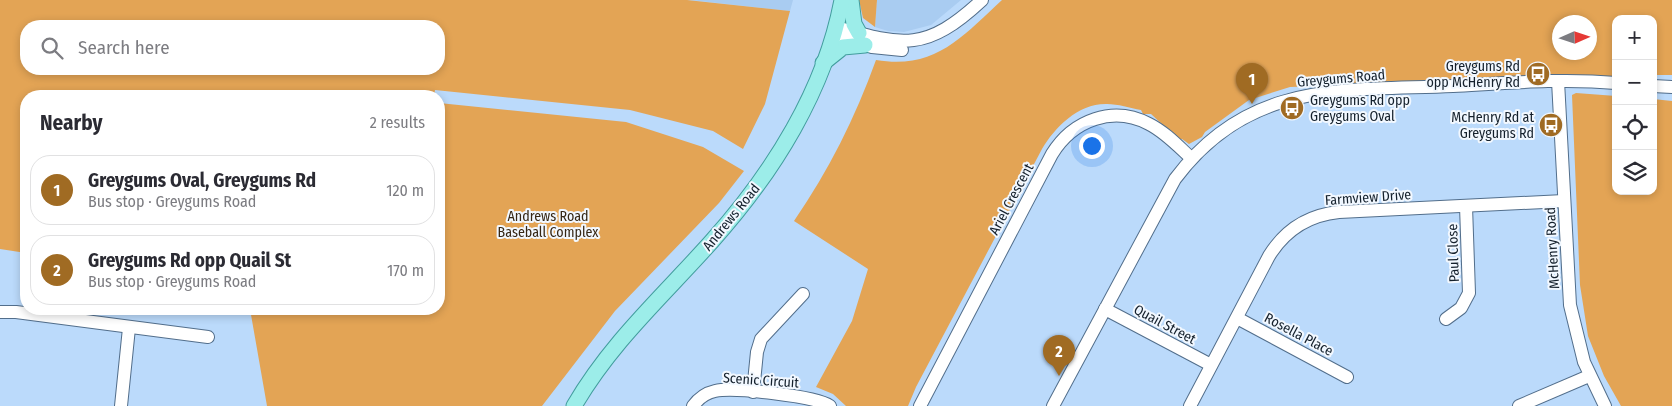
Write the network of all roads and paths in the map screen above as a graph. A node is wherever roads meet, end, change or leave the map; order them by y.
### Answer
1 (842, 0) edge
2 (851, 0) edge
3 (982, 0) edge
4 (834, 31) junction
5 (862, 39) junction
6 (824, 63) junction
7 (1558, 81) junction
8 (1612, 83) edge
9 (1657, 86) edge
10 (1672, 87) edge
11 (1191, 158) junction
12 (1564, 202) junction
13 (1466, 206) junction
14 (803, 294) dead end
15 (1105, 309) junction
16 (0, 312) edge
17 (20, 313) edge
18 (35, 315) edge
19 (1237, 318) junction
20 (1446, 319) dead end
21 (129, 328) junction
22 (208, 337) dead end
23 (1211, 366) junction
24 (1589, 376) junction
25 (1347, 377) dead end
26 (753, 392) junction
27 (121, 406) edge
28 (574, 406) edge
29 (693, 406) edge
30 (830, 406) edge
31 (920, 406) edge
32 (1054, 406) edge
33 (1190, 406) edge
34 (1519, 406) edge
35 (1605, 406) edge

1 - 4 main road, Andrews Road
2 - 5 main road
3 - 5 street
4 - 5 street
4 - 6 main road, Andrews Road
5 - 6 main road
6 - 28 main road, Andrews Road
7 - 8 street, Greygums Road
7 - 11 street, Greygums Road
7 - 12 street, McHenry Road
9 - 10 street
11 - 15 street, Greygums Road
11 - 31 street, Ariel Crescent
12 - 13 street, Farmview Drive
12 - 24 street, McHenry Road
13 - 19 street, Farmview Drive
13 - 20 street, Paul Close
14 - 26 street
15 - 23 street, Quail Street
15 - 32 street, Greygums Road
16 - 17 street
18 - 21 street
19 - 23 street, Farmview Drive
19 - 25 street, Rosella Place
21 - 22 street
21 - 27 street
23 - 33 street, Farmview Drive
24 - 34 street
24 - 35 street, McHenry Road
26 - 29 street, Scenic Circuit
26 - 30 street, Scenic Circuit

